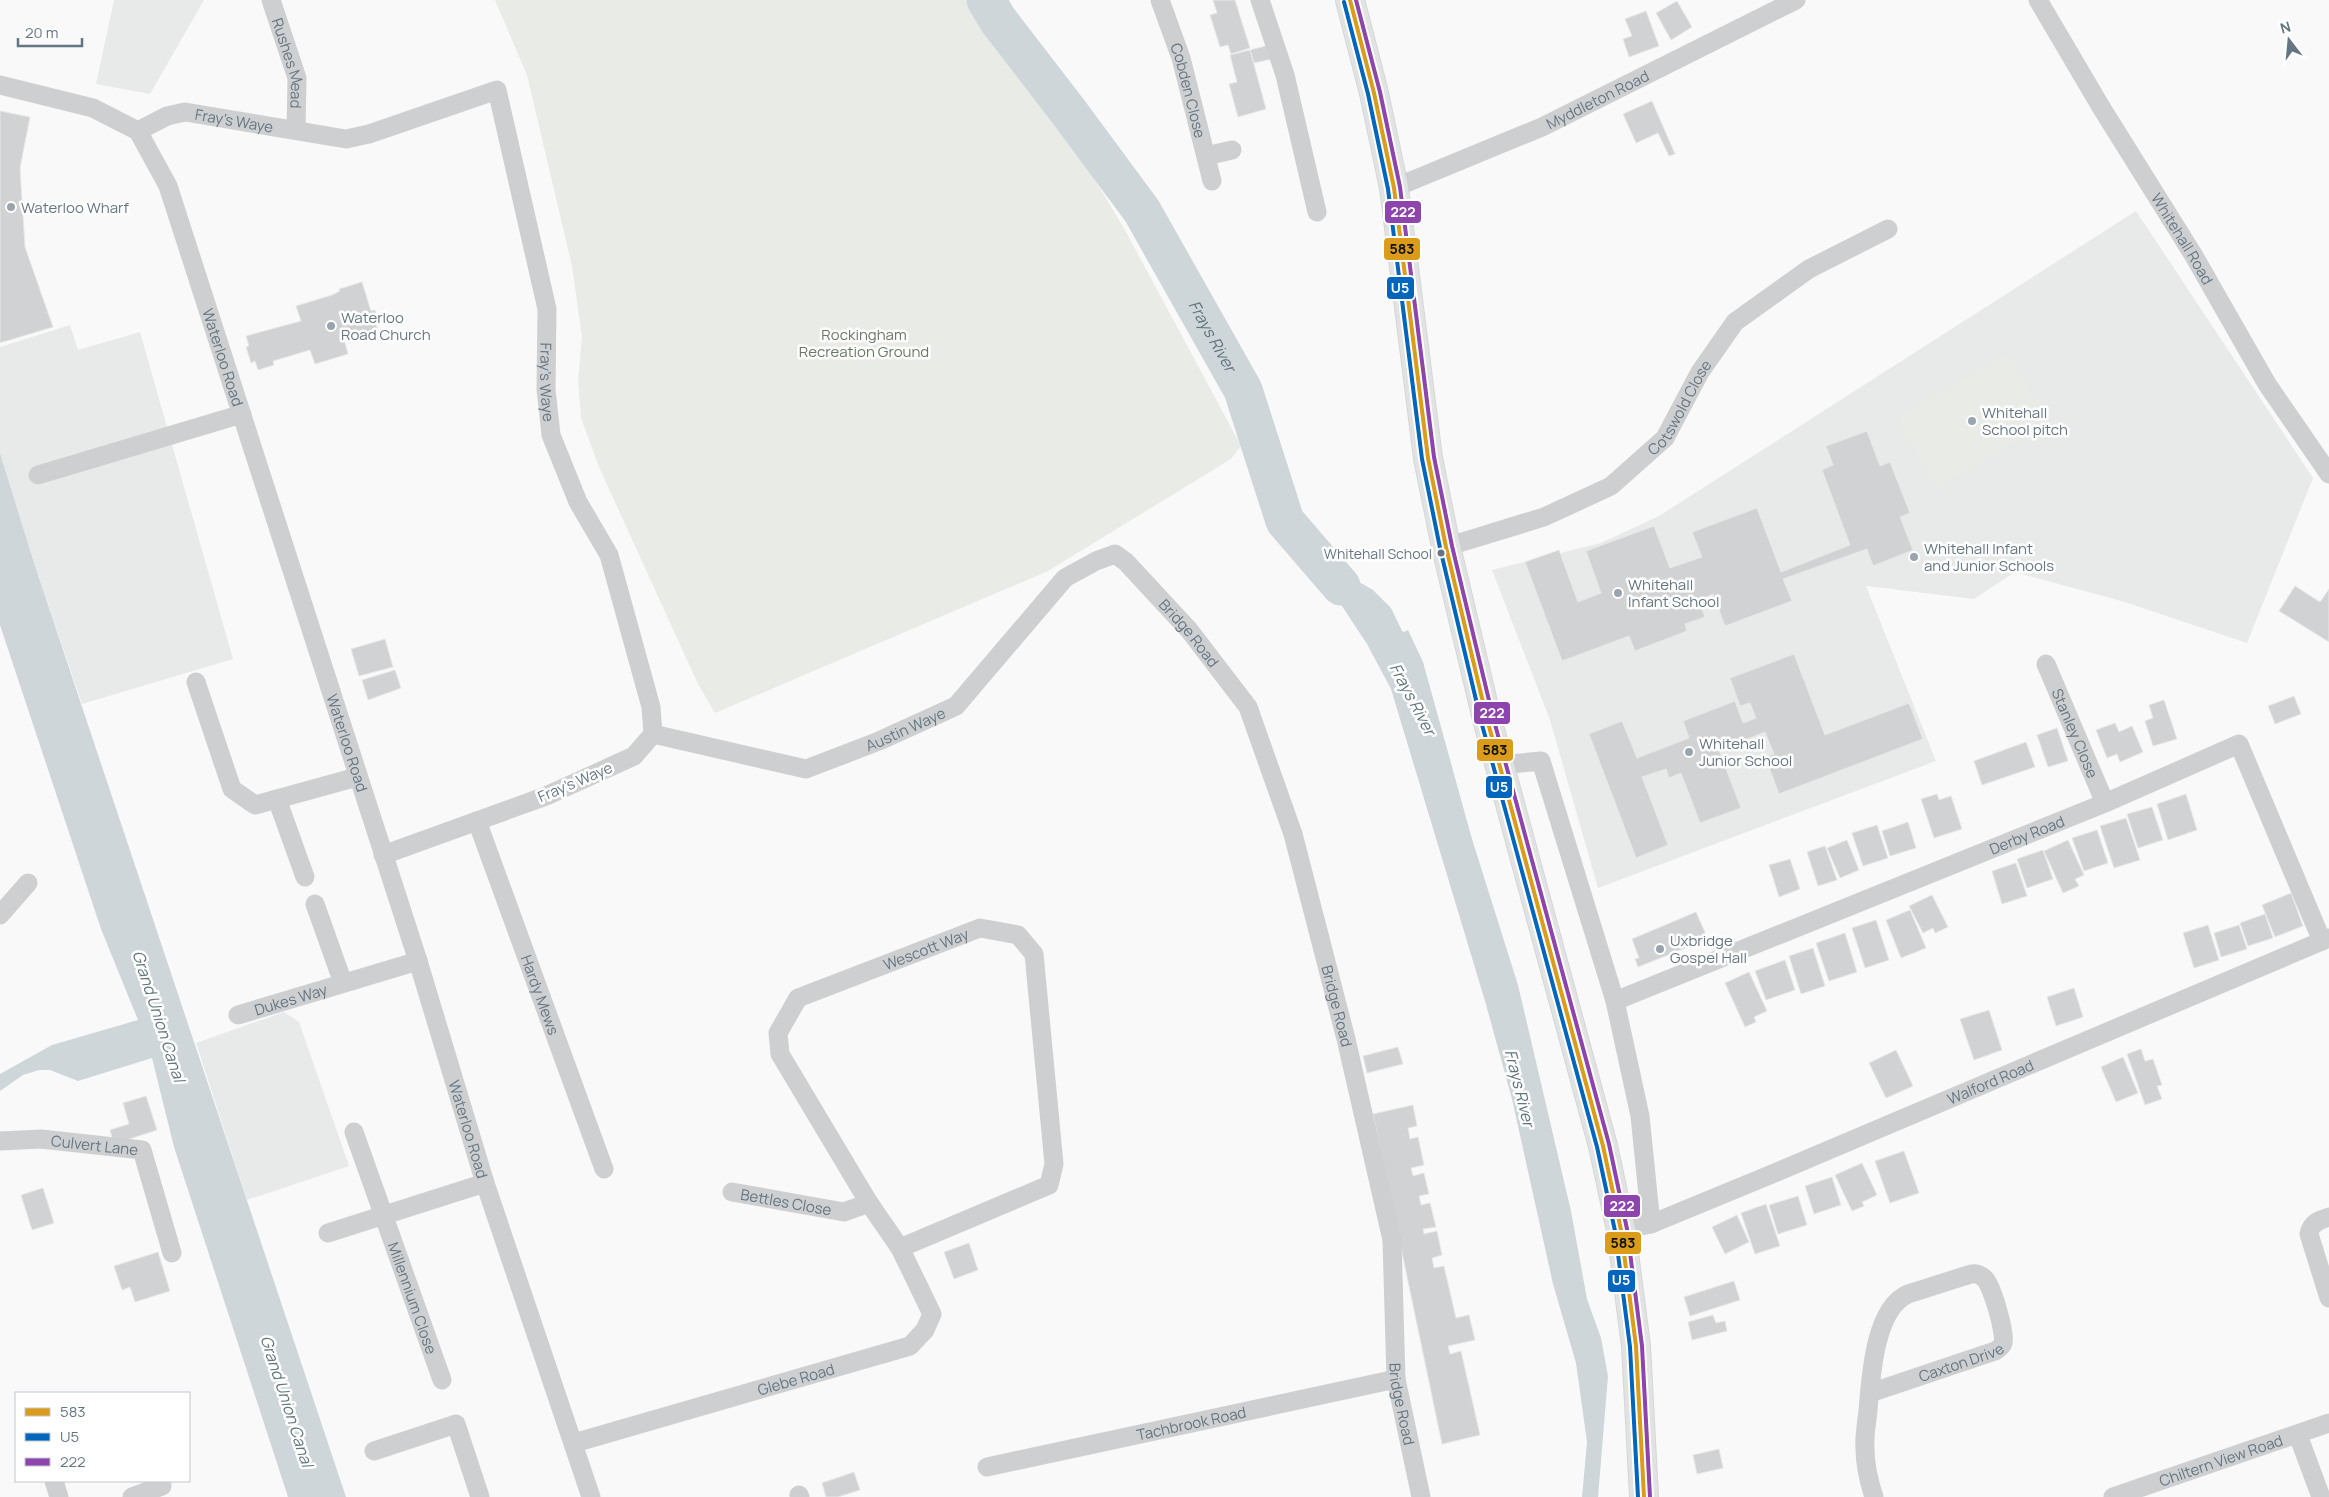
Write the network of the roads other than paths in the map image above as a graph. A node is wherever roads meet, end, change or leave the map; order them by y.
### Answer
1 (271, 0) edge
2 (1160, 0) edge
3 (1260, 0) edge
4 (1350, 0) edge
5 (1796, 0) edge
6 (2038, 0) edge
7 (0, 85) edge
8 (138, 130) junction
9 (296, 130) junction
10 (1232, 150) dead end
11 (1206, 156) junction
12 (1212, 182) dead end
13 (1394, 188) junction
14 (1317, 212) dead end
15 (1888, 229) dead end
16 (242, 414) junction
17 (2329, 474) edge
18 (38, 475) dead end
19 (1446, 547) junction
20 (1126, 562) joint
21 (2046, 664) dead end
22 (196, 682) dead end
23 (653, 734) junction
24 (1500, 765) junction
25 (357, 778) junction
26 (278, 798) junction
27 (2105, 803) junction
28 (477, 821) junction
29 (384, 855) junction
30 (305, 878) dead end
31 (28, 883) dead end
32 (315, 904) dead end
33 (1, 913) edge
34 (2325, 939) edge
35 (418, 961) junction
36 (343, 983) junction
37 (1615, 1001) junction
38 (238, 1014) dead end
39 (354, 1132) dead end
40 (0, 1141) edge
41 (604, 1169) dead end
42 (485, 1184) junction
43 (732, 1192) dead end
44 (869, 1203) junction
45 (384, 1216) junction
46 (2329, 1216) edge
47 (1651, 1224) junction
48 (1621, 1230) junction
49 (328, 1233) dead end
50 (900, 1248) junction
51 (172, 1253) dead end
52 (2329, 1298) edge
53 (1396, 1379) junction
54 (442, 1380) dead end
55 (1870, 1393) junction
56 (2329, 1424) edge
57 (2298, 1435) junction
58 (574, 1442) junction
59 (374, 1451) dead end
60 (987, 1467) dead end
61 (54, 1482) edge
62 (161, 1482) edge
63 (59, 1497) edge
64 (132, 1497) edge
65 (480, 1497) edge
66 (591, 1497) edge
67 (1421, 1497) edge
68 (1644, 1497) edge
69 (1874, 1497) edge
70 (2113, 1497) edge
71 (2320, 1497) edge

1 - 9 street, Rushes Mead
2 - 11 street, Cobden Close
3 - 14 street
4 - 13 main road
5 - 13 street, Myddleton Road
6 - 17 street, Whitehall Road
7 - 8 street
8 - 9 street, Fray's Waye
8 - 16 street, Waterloo Road
9 - 23 street, Fray's Waye
10 - 11 street
11 - 12 street, Cobden Close
13 - 19 main road
15 - 19 street, Cotswold Close
16 - 18 street
16 - 25 street, Waterloo Road
19 - 24 main road
20 - 23 street, Austin Waye
20 - 53 street, Bridge Road
21 - 27 street, Stanley Close
22 - 26 street
23 - 28 street, Fray's Waye
24 - 37 street
24 - 48 main road
25 - 26 street
25 - 29 street, Waterloo Road
26 - 30 street
27 - 34 street, Derby Road
27 - 37 street, Derby Road
28 - 29 street, Fray's Waye
28 - 41 street, Hardy Mews
29 - 35 street, Waterloo Road
31 - 33 street
32 - 36 street, Dukes Way
34 - 47 street, Walford Road
35 - 36 street, Dukes Way
35 - 42 street, Waterloo Road
36 - 38 street, Dukes Way
37 - 47 street
39 - 45 street, Millennium Close
40 - 51 street, Culvert Lane
42 - 45 street
42 - 58 street, Waterloo Road
43 - 44 street, Bettles Close
44 - 50 street, Wescott Way
44 - 50 street, Wescott Way
45 - 49 street
45 - 54 street, Millennium Close
46 - 52 street
47 - 48 street, Walford Road
48 - 68 main road
50 - 58 street, Glebe Road
53 - 60 street, Tachbrook Road
53 - 67 street, Bridge Road
55 - 55 street, Caxton Drive
55 - 69 street, Caxton Drive
56 - 57 street, Chiltern View Road
57 - 70 street, Chiltern View Road
57 - 71 street
58 - 66 street, Waterloo Road
59 - 65 street
61 - 63 street
62 - 64 street

